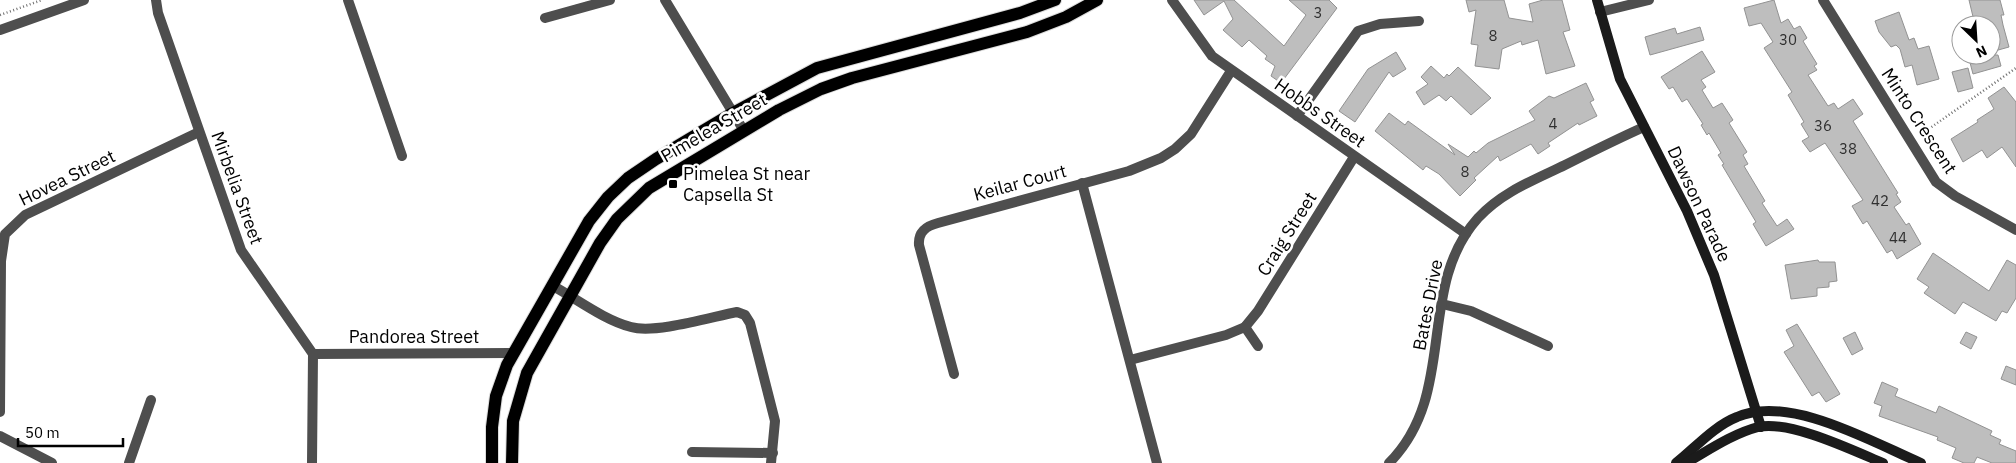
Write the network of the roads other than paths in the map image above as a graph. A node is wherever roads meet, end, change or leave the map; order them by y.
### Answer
1 (84, 0) edge
2 (156, 0) edge
3 (348, 0) edge
4 (610, 0) edge
5 (665, 0) edge
6 (1055, 0) edge
7 (1096, 0) edge
8 (1172, 0) edge
9 (1597, 0) edge
10 (1649, 0) edge
11 (1823, 0) edge
12 (1600, 12) junction
13 (545, 18) dead end
14 (1419, 21) dead end
15 (0, 30) edge
16 (1231, 71) junction
17 (733, 113) junction
18 (1297, 116) junction
19 (1644, 127) junction
20 (744, 130) junction
21 (199, 132) junction
22 (402, 156) dead end
23 (1354, 157) junction
24 (1082, 183) junction
25 (2016, 230) edge
26 (1466, 234) junction
27 (553, 286) junction
28 (570, 295) junction
29 (1442, 304) junction
30 (1245, 327) junction
31 (1258, 346) dead end
32 (1548, 346) dead end
33 (514, 353) junction
34 (313, 354) junction
35 (1130, 360) junction
36 (954, 374) dead end
37 (151, 400) dead end
38 (1756, 411) junction
39 (0, 412) edge
40 (1761, 427) junction
41 (0, 436) edge
42 (692, 452) dead end
43 (772, 458) edge
44 (52, 463) edge
45 (129, 463) edge
46 (312, 463) edge
47 (492, 463) edge
48 (512, 463) edge
49 (1156, 463) edge
50 (1389, 463) edge
51 (1676, 463) edge
52 (1686, 463) edge
53 (1883, 463) edge
54 (1921, 463) edge

1 - 15 street
2 - 21 street, Mirbelia Street
3 - 22 street
4 - 13 street
5 - 17 street
6 - 17 main road, Pimelea Street
7 - 20 main road, Pimelea Street
8 - 16 street, Hobbs Street
9 - 12 street, Dawson Parade
10 - 12 street
11 - 25 street, Minto Crescent
12 - 19 street, Dawson Parade
14 - 18 street
16 - 18 street, Hobbs Street
16 - 24 street, Keilar Court
17 - 20 street
17 - 27 main road, Pimelea Street
18 - 23 street, Hobbs Street
19 - 26 street, Bates Drive
19 - 38 street, Dawson Parade
20 - 28 main road, Pimelea Street
21 - 34 street, Mirbelia Street
21 - 39 street, Hovea Street
23 - 26 street, Hobbs Street
23 - 30 street, Craig Street
24 - 35 street
24 - 36 street, Keilar Court
26 - 29 street, Bates Drive
27 - 28 street
27 - 33 main road, Pimelea Street
28 - 43 street
28 - 48 main road, Pimelea Street
29 - 32 street
29 - 50 street, Bates Drive
30 - 31 street
30 - 35 street, Craig Street
33 - 34 street, Pandorea Street
33 - 47 main road, Pimelea Street
34 - 46 street
35 - 49 street
37 - 45 street
38 - 40 street, Dawson Parade
38 - 51 street
38 - 54 street
40 - 52 street
40 - 53 street
41 - 44 street
42 - 43 street

